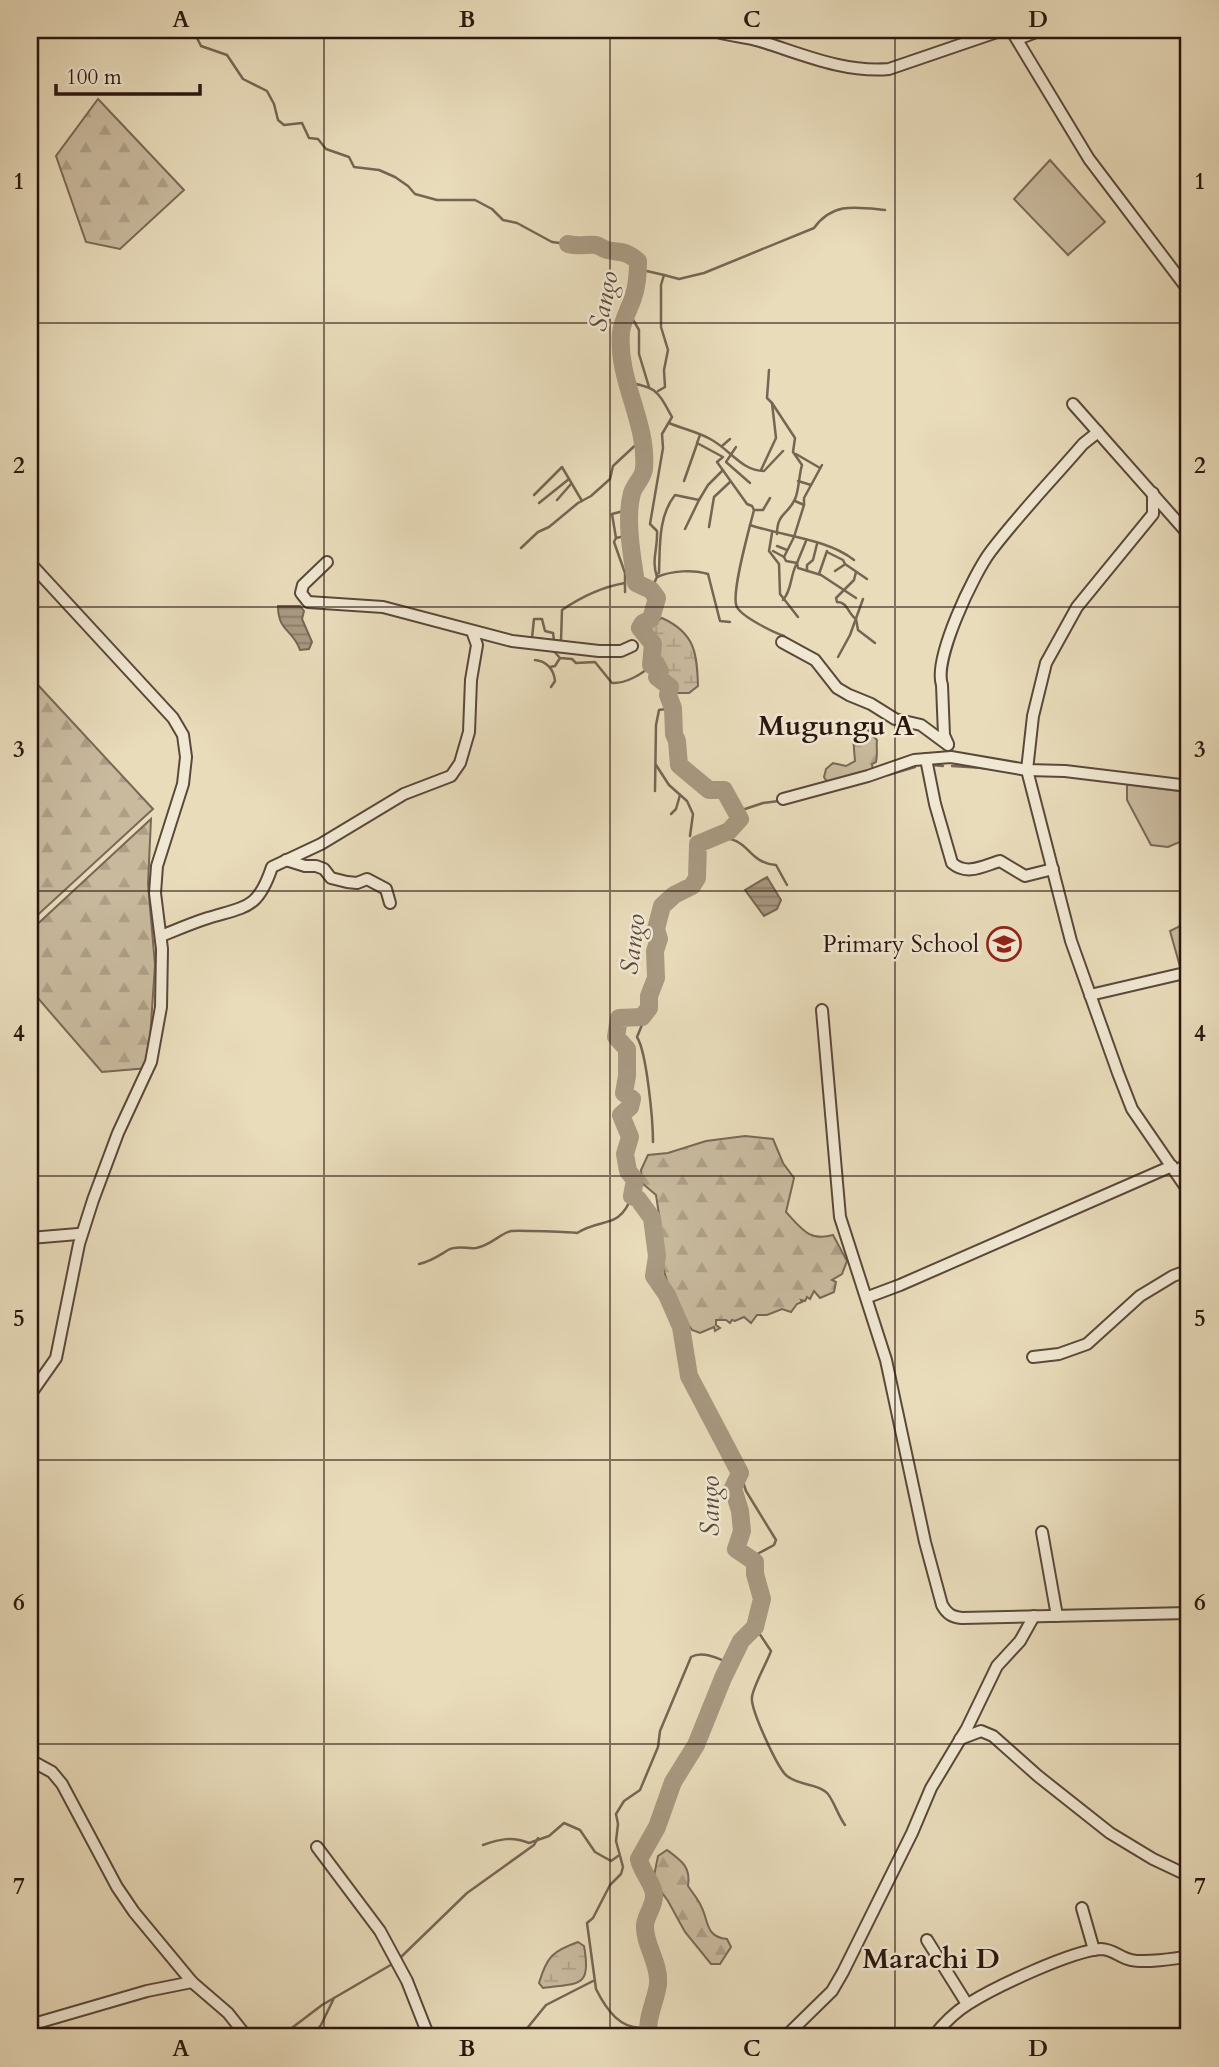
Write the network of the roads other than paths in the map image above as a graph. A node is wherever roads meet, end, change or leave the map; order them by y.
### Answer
1 (711, 30) edge
2 (1003, 30) edge
3 (1041, 30) edge
4 (1014, 35) edge
5 (1189, 292) edge
6 (1073, 404) dead end
7 (1098, 432) junction
8 (1153, 493) junction
9 (1153, 514) junction
10 (1172, 516) junction
11 (1189, 535) edge
12 (327, 562) dead end
13 (30, 563) edge
14 (472, 631) junction
15 (487, 635) junction
16 (782, 642) dead end
17 (477, 645) junction
18 (632, 646) dead end
19 (948, 744) junction
20 (951, 757) junction
21 (926, 759) junction
22 (1027, 770) junction
23 (1189, 786) edge
24 (783, 799) dead end
25 (286, 860) junction
26 (1053, 869) junction
27 (390, 902) dead end
28 (161, 936) junction
29 (1189, 972) edge
30 (1090, 995) junction
31 (822, 1010) dead end
32 (1189, 1163) edge
33 (1174, 1169) junction
34 (1189, 1192) edge
35 (78, 1234) dead end
36 (30, 1238) edge
37 (1189, 1270) edge
38 (868, 1297) junction
39 (1033, 1357) dead end
40 (30, 1395) edge
41 (1042, 1532) dead end
42 (1189, 1613) edge
43 (1034, 1616) junction
44 (1057, 1616) junction
45 (960, 1739) junction
46 (30, 1760) edge
47 (317, 1847) dead end
48 (1189, 1876) edge
49 (1082, 1908) dead end
50 (927, 1940) dead end
51 (1094, 1950) junction
52 (1189, 1956) edge
53 (192, 1982) junction
54 (967, 2004) junction
55 (30, 2025) edge
56 (247, 2037) edge
57 (429, 2037) edge
58 (785, 2037) edge
59 (933, 2037) edge

1 - 2 street
3 - 4 street
4 - 5 street
6 - 7 street
7 - 8 street
7 - 19 street
8 - 9 street
8 - 10 street
9 - 10 street
9 - 22 street
10 - 11 street
12 - 14 street
13 - 28 street
14 - 15 street
14 - 17 street
15 - 17 street
15 - 18 street
16 - 19 street
17 - 25 street
19 - 20 street
20 - 21 street
20 - 22 street
21 - 24 street
21 - 26 street
22 - 23 street
22 - 26 street
25 - 27 street
25 - 28 street
26 - 30 street
28 - 40 street
29 - 30 street
30 - 33 street
31 - 38 street
32 - 33 street
33 - 34 street
33 - 38 street
35 - 36 street
37 - 39 street
38 - 43 street
41 - 44 street
42 - 44 street
43 - 44 street
43 - 45 street
45 - 48 street
45 - 58 street
46 - 53 street
47 - 57 street
49 - 51 street
50 - 54 street
51 - 52 street
51 - 54 street
53 - 55 street
53 - 56 street
54 - 59 street

